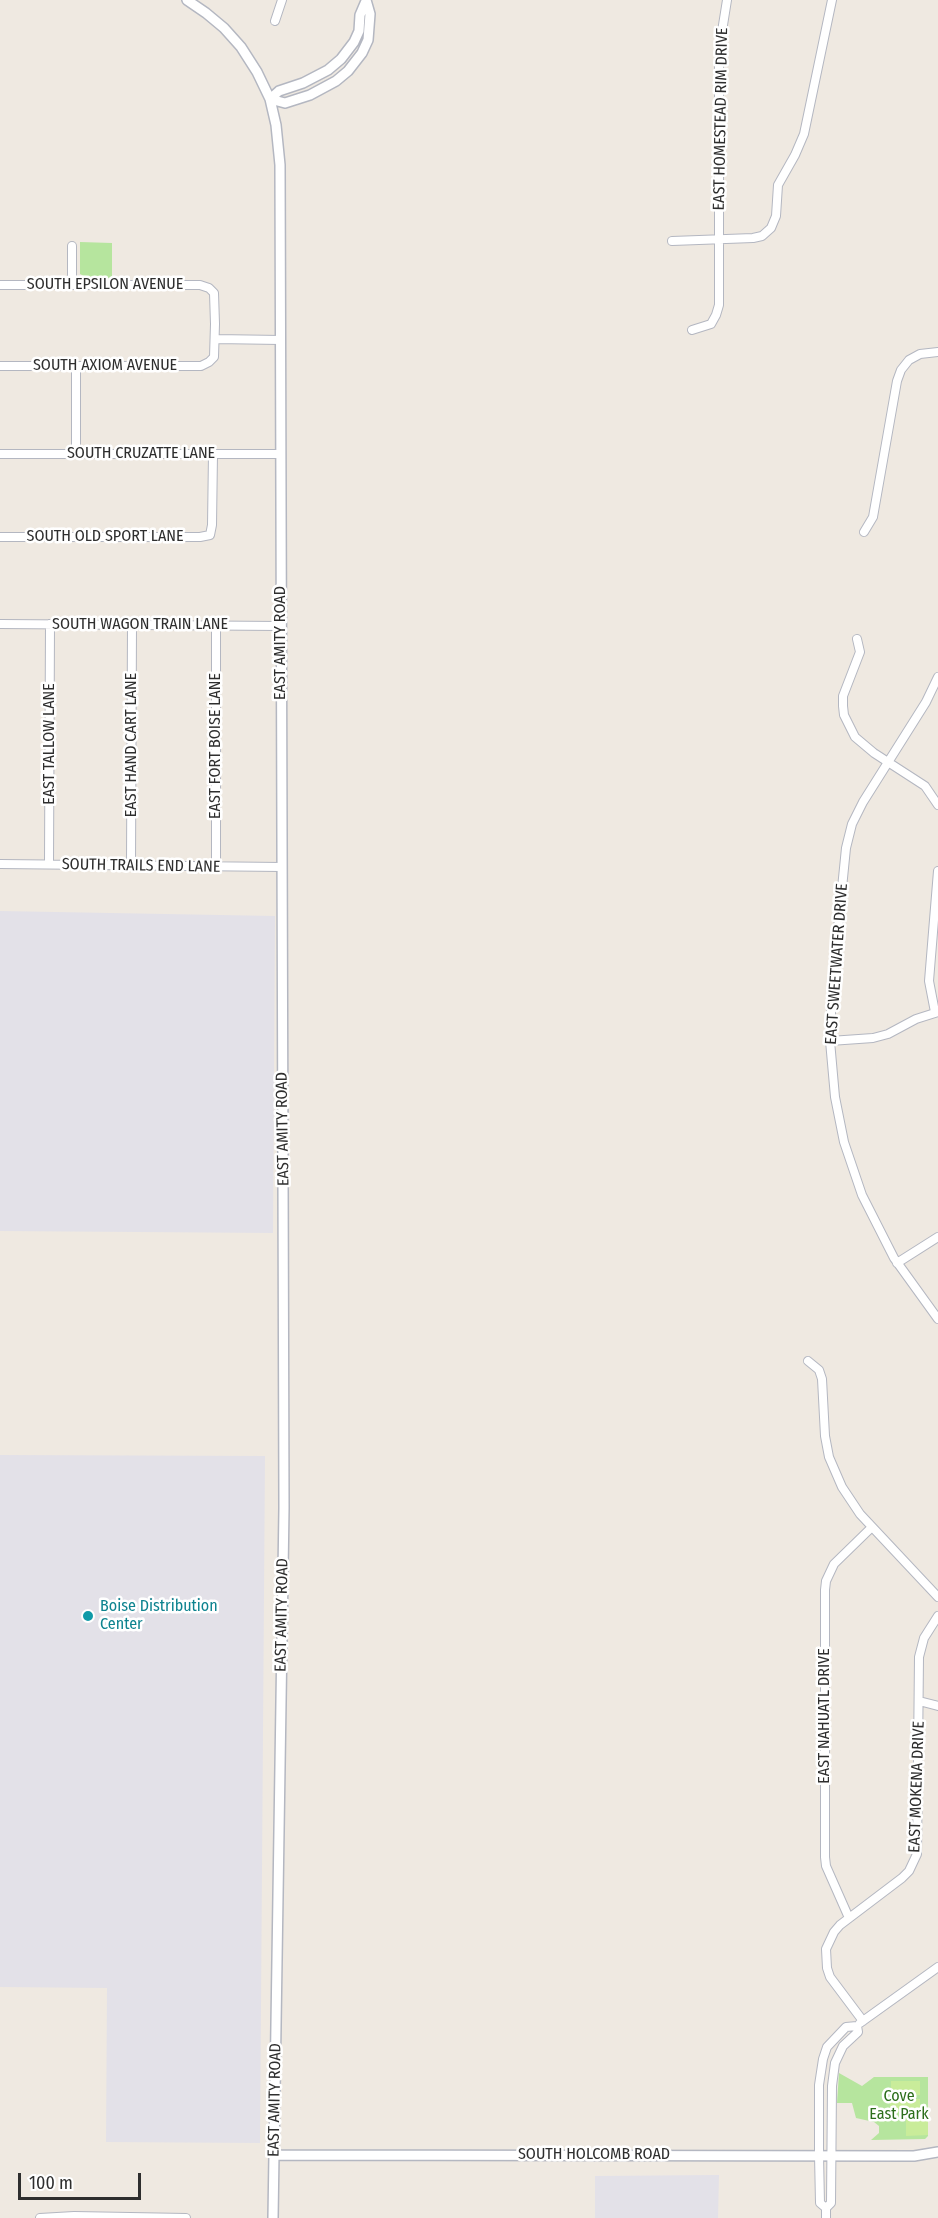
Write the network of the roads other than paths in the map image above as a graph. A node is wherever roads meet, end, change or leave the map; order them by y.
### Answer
1 (187, 0) edge
2 (282, 0) edge
3 (727, 0) edge
4 (832, 0) edge
5 (366, 1) edge
6 (275, 21) dead end
7 (270, 99) junction
8 (719, 239) junction
9 (672, 241) dead end
10 (72, 246) dead end
11 (0, 285) edge
12 (72, 285) junction
13 (692, 330) dead end
14 (216, 339) junction
15 (281, 340) junction
16 (938, 352) edge
17 (0, 366) edge
18 (76, 367) junction
19 (0, 454) edge
20 (76, 454) junction
21 (213, 454) junction
22 (281, 454) junction
23 (864, 532) dead end
24 (0, 537) edge
25 (0, 624) edge
26 (50, 624) junction
27 (132, 625) junction
28 (216, 626) junction
29 (281, 626) junction
30 (857, 639) dead end
31 (938, 677) edge
32 (888, 762) junction
33 (938, 805) edge
34 (0, 864) edge
35 (49, 864) junction
36 (131, 865) junction
37 (216, 866) junction
38 (282, 867) junction
39 (938, 871) edge
40 (936, 914) edge
41 (937, 1012) edge
42 (830, 1041) junction
43 (938, 1237) edge
44 (897, 1263) junction
45 (938, 1319) edge
46 (808, 1361) dead end
47 (872, 1527) junction
48 (938, 1597) edge
49 (938, 1616) edge
50 (919, 1701) junction
51 (938, 1706) edge
52 (849, 1918) junction
53 (938, 1967) edge
54 (860, 2023) junction
55 (938, 2152) edge
56 (274, 2155) junction
57 (819, 2155) junction
58 (831, 2156) junction
59 (826, 2208) junction
60 (74, 2217) edge
61 (40, 2218) edge
62 (186, 2218) edge
63 (273, 2218) edge
64 (826, 2218) edge

1 - 7 street, EAST AMITY ROAD
2 - 6 street
3 - 8 street, EAST HOMESTEAD RIM DRIVE
4 - 8 street
5 - 7 street
7 - 15 street, EAST AMITY ROAD
8 - 9 street
8 - 13 street, EAST HOMESTEAD RIM DRIVE
10 - 12 street
11 - 12 street, SOUTH EPSILON AVENUE
12 - 14 street, SOUTH EPSILON AVENUE
14 - 15 street
14 - 18 street, SOUTH AXIOM AVENUE
15 - 22 street, EAST AMITY ROAD
16 - 23 street
17 - 18 street, SOUTH AXIOM AVENUE
18 - 20 street
19 - 20 street, SOUTH CRUZATTE LANE
20 - 21 street, SOUTH CRUZATTE LANE
21 - 22 street, SOUTH CRUZATTE LANE
21 - 24 street, SOUTH OLD SPORT LANE
22 - 29 street, EAST AMITY ROAD
25 - 26 street, SOUTH WAGON TRAIN LANE
26 - 27 street, SOUTH WAGON TRAIN LANE
26 - 35 street, EAST TALLOW LANE
27 - 28 street, SOUTH WAGON TRAIN LANE
27 - 36 street, EAST HAND CART LANE
28 - 29 street, SOUTH WAGON TRAIN LANE
28 - 37 street, EAST FORT BOISE LANE
29 - 38 street, EAST AMITY ROAD
30 - 32 street
31 - 32 street, EAST SWEETWATER DRIVE
32 - 33 street
32 - 42 street, EAST SWEETWATER DRIVE
34 - 35 street, SOUTH TRAILS END LANE
35 - 36 street, SOUTH TRAILS END LANE
36 - 37 street, SOUTH TRAILS END LANE
37 - 38 street, SOUTH TRAILS END LANE
38 - 56 street, EAST AMITY ROAD
39 - 40 street
40 - 41 street
41 - 42 street
42 - 44 street, EAST SWEETWATER DRIVE
43 - 44 street
44 - 45 street, EAST SWEETWATER DRIVE
46 - 47 street
47 - 48 street
47 - 52 street, EAST NAHUATL DRIVE
49 - 50 street, EAST MOKENA DRIVE
50 - 51 street
50 - 52 street, EAST MOKENA DRIVE
52 - 54 street, EAST MOKENA DRIVE
53 - 54 street
54 - 57 street
54 - 58 street
55 - 58 street, SOUTH HOLCOMB ROAD
56 - 57 street, SOUTH HOLCOMB ROAD
56 - 63 street, EAST AMITY ROAD
57 - 58 street, SOUTH HOLCOMB ROAD
57 - 59 street
58 - 59 street
59 - 64 street
60 - 61 street
60 - 62 street

